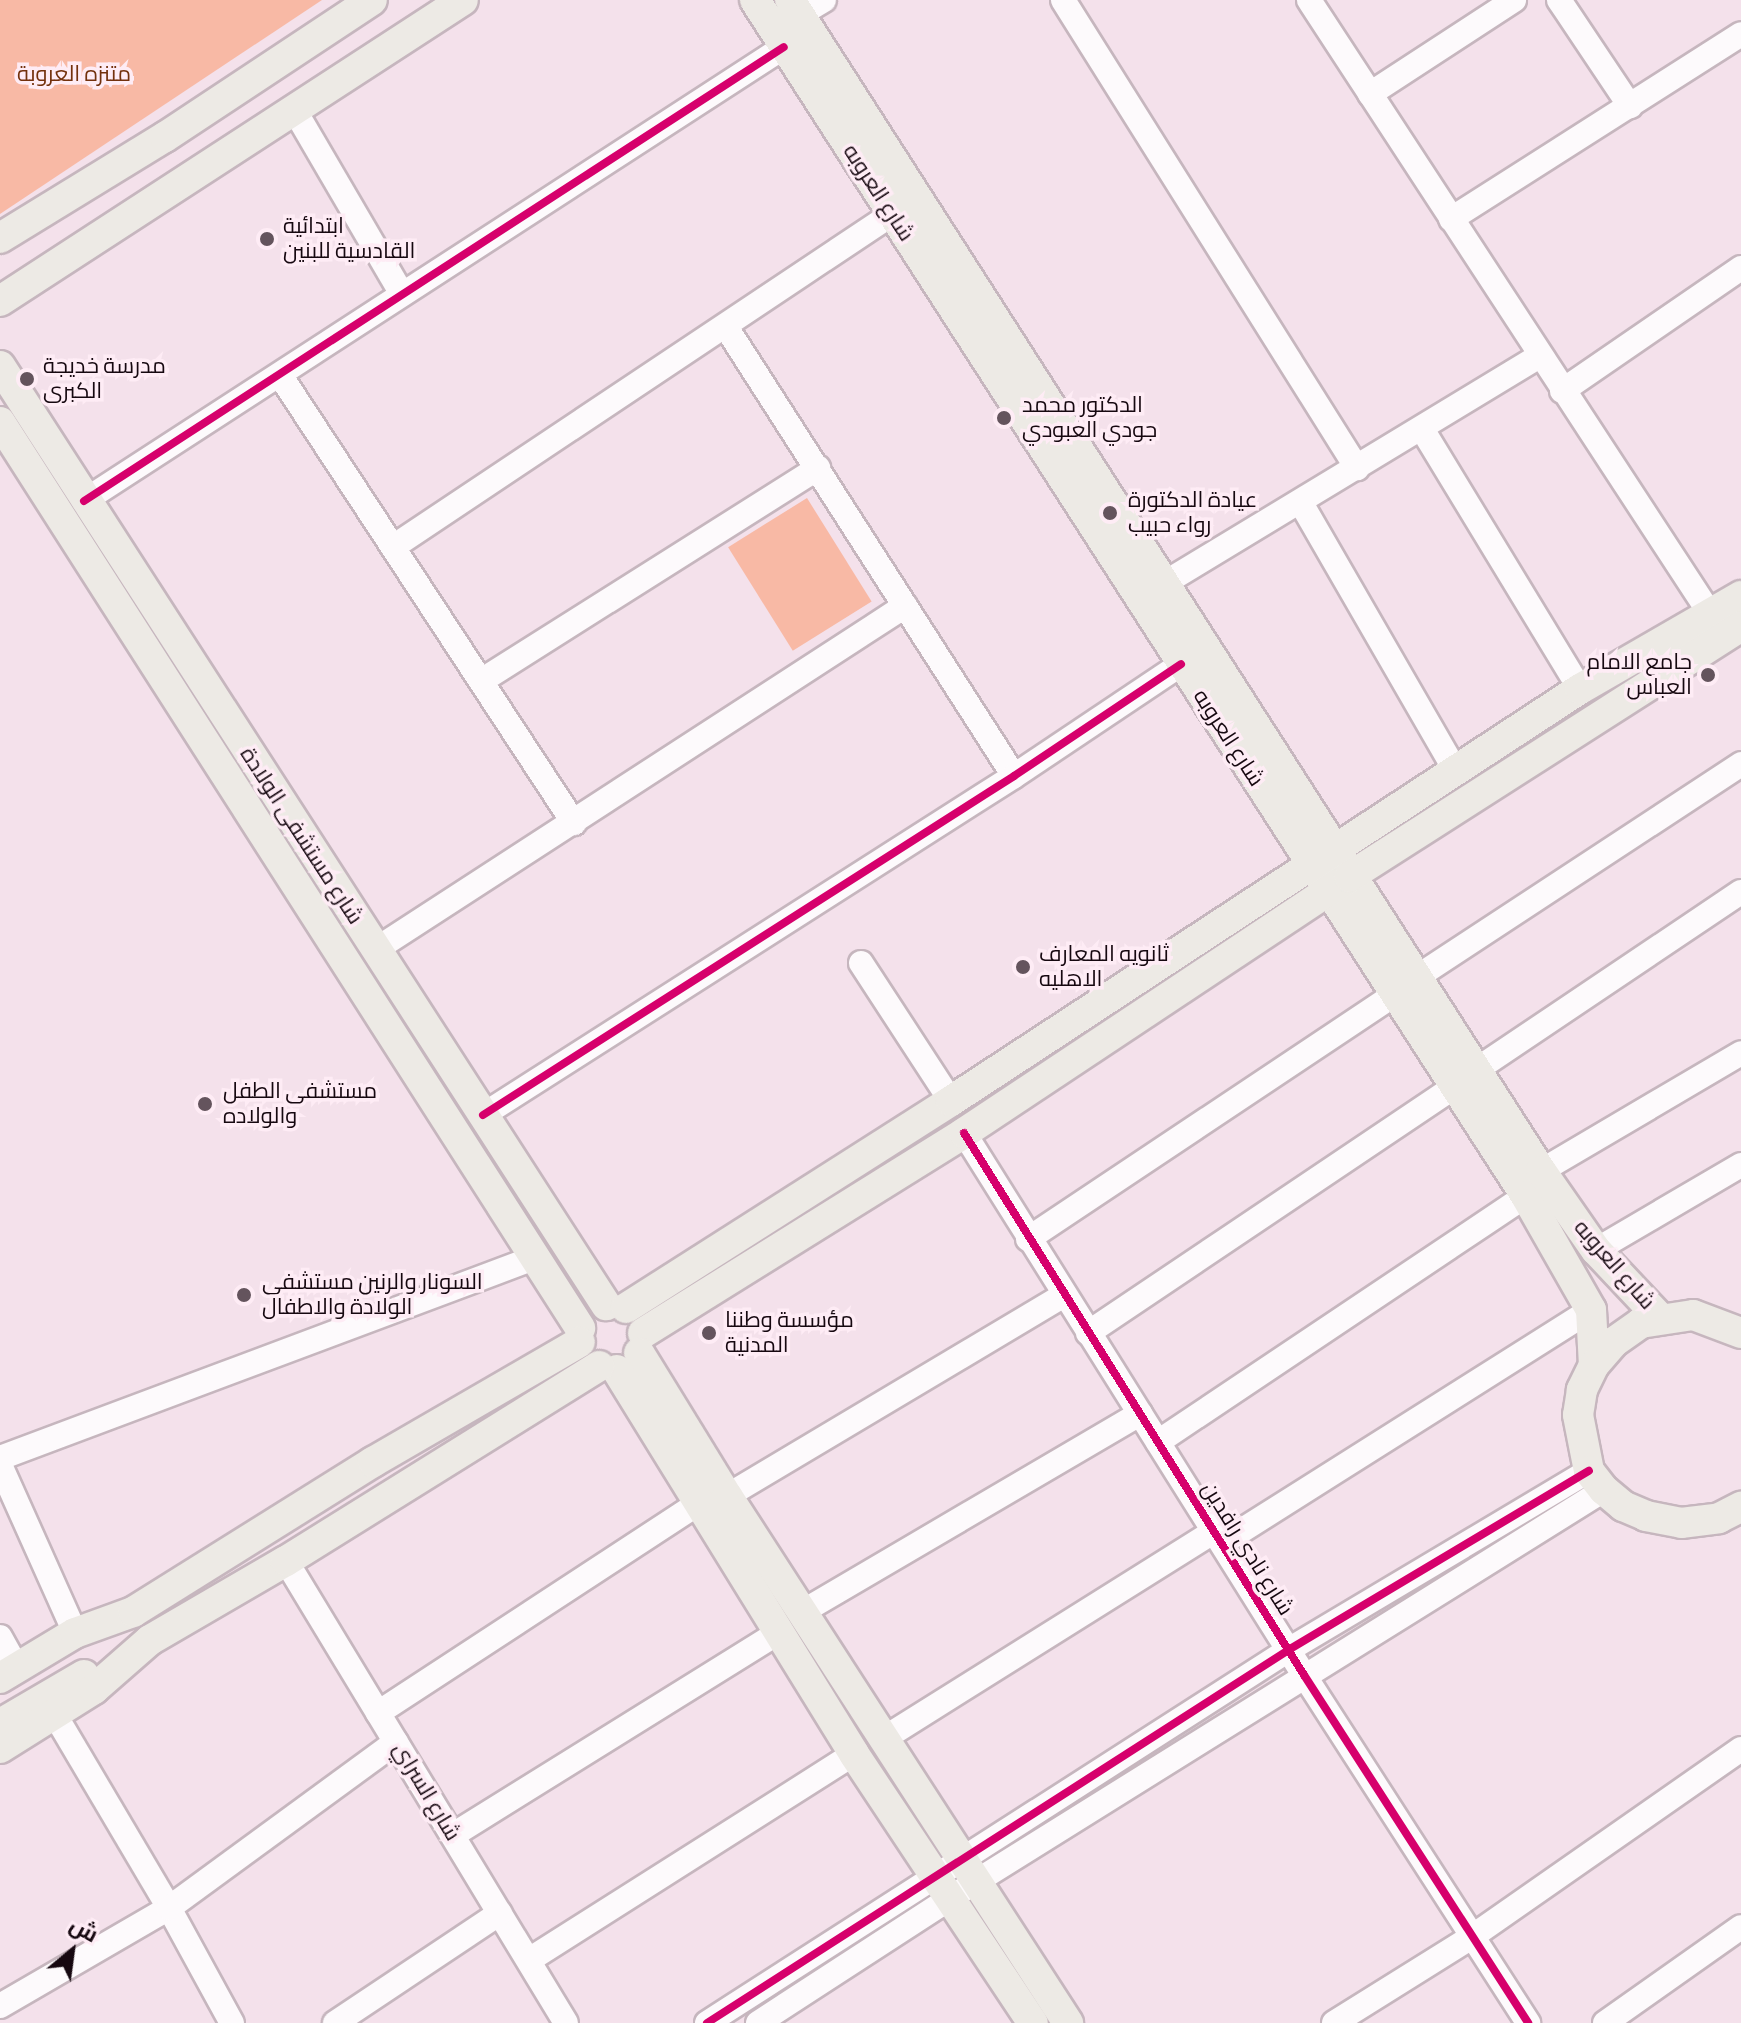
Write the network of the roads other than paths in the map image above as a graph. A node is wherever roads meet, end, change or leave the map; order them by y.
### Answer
1 (372, 0) edge
2 (463, 0) edge
3 (755, 0) edge
4 (1063, 0) edge
5 (1309, 0) edge
6 (1514, 0) edge
7 (1559, 0) edge
8 (805, 5) edge
9 (1741, 34) edge
10 (784, 47) junction
11 (1370, 94) junction
12 (221, 101) junction
13 (1630, 106) junction
14 (295, 111) junction
15 (165, 137) junction
16 (239, 145) junction
17 (192, 177) junction
18 (892, 214) junction
19 (1451, 219) junction
20 (0, 238) edge
21 (1741, 268) edge
22 (402, 294) junction
23 (0, 301) edge
24 (726, 327) junction
25 (1540, 356) junction
26 (0, 366) edge
27 (280, 375) junction
28 (1562, 391) junction
29 (0, 422) edge
30 (1422, 429) junction
31 (818, 468) junction
32 (1357, 468) junction
33 (84, 501) junction
34 (1301, 503) junction
35 (393, 547) junction
36 (1163, 584) junction
37 (1741, 596) edge
38 (905, 606) junction
39 (1731, 630) edge
40 (1181, 664) junction
41 (481, 681) junction
42 (1580, 689) junction
43 (1741, 764) edge
44 (1456, 771) junction
45 (1014, 776) junction
46 (267, 784) junction
47 (239, 799) junction
48 (574, 823) junction
49 (1322, 858) junction
50 (1339, 884) junction
51 (1741, 892) edge
52 (375, 950) junction
53 (861, 963) dead end
54 (1406, 986) junction
55 (1741, 1053) edge
56 (1465, 1078) junction
57 (951, 1101) junction
58 (483, 1115) junction
59 (964, 1133) junction
60 (1741, 1165) edge
61 (1533, 1183) junction
62 (1028, 1239) junction
63 (1596, 1250) junction
64 (534, 1258) junction
65 (1064, 1295) junction
66 (616, 1306) junction
67 (1591, 1310) junction
68 (1660, 1318) junction
69 (1740, 1326) edge
70 (1088, 1333) junction
71 (580, 1335) junction
72 (624, 1356) junction
73 (1594, 1365) junction
74 (1140, 1414) junction
75 (1158, 1442) junction
76 (0, 1458) edge
77 (0, 1465) edge
78 (1596, 1481) junction
79 (727, 1496) junction
80 (697, 1504) junction
81 (1738, 1515) edge
82 (1218, 1537) junction
83 (286, 1561) junction
84 (133, 1612) junction
85 (802, 1612) junction
86 (779, 1632) junction
87 (75, 1633) junction
88 (0, 1637) edge
89 (1290, 1649) junction
90 (1304, 1675) junction
91 (24, 1689) edge
92 (378, 1713) junction
93 (0, 1724) edge
94 (883, 1739) junction
95 (396, 1742) junction
96 (0, 1748) edge
97 (1741, 1749) edge
98 (854, 1754) junction
99 (453, 1835) junction
100 (969, 1870) junction
101 (942, 1889) junction
102 (169, 1908) junction
103 (500, 1913) junction
104 (1741, 1927) edge
105 (1473, 1936) junction
106 (529, 1960) junction
107 (0, 2006) edge
108 (232, 2023) edge
109 (335, 2023) edge
110 (566, 2023) edge
111 (707, 2023) edge
112 (758, 2023) edge
113 (1033, 2023) edge
114 (1068, 2023) edge
115 (1334, 2023) edge
116 (1528, 2023) edge
117 (1605, 2023) edge

1 - 12 main road
2 - 14 main road
3 - 10 main road, شارع العروبه
4 - 32 street
5 - 11 street
6 - 11 street
7 - 13 street
8 - 36 main road, شارع العروبه
9 - 13 street
10 - 18 main road, شارع العروبه
10 - 22 street
11 - 19 street
12 - 15 main road
12 - 16 main road
13 - 19 street
14 - 16 main road
14 - 22 street
15 - 17 main road
15 - 20 main road
16 - 17 main road
17 - 23 main road
18 - 24 street
18 - 40 main road, شارع العروبه
19 - 25 street
21 - 28 street
22 - 27 street
24 - 31 street
24 - 35 street
25 - 28 street
25 - 30 street
26 - 33 main road, شارع مستشفى الولادة
27 - 33 street
27 - 35 street
28 - 39 street
29 - 47 main road, شارع مستشفى الولادة
30 - 32 street
30 - 42 street
31 - 38 street
31 - 41 street
32 - 34 street
33 - 46 main road, شارع مستشفى الولادة
34 - 36 street
34 - 44 street
35 - 41 street
36 - 49 main road, شارع العروبه
37 - 39 main road
38 - 45 street
38 - 48 street
39 - 42 main road
39 - 50 main road
40 - 45 street
40 - 49 main road, شارع العروبه
41 - 48 street
42 - 44 main road
43 - 54 street
44 - 49 main road
45 - 58 street
46 - 47 main road
46 - 52 main road, شارع مستشفى الولادة
47 - 64 main road, شارع مستشفى الولادة
48 - 52 street
49 - 50 main road, شارع العروبه
49 - 57 main road
50 - 54 main road, شارع العروبه
50 - 59 main road
51 - 56 street
52 - 58 main road, شارع مستشفى الولادة
53 - 57 street
54 - 56 main road, شارع العروبه
54 - 62 street
55 - 61 street
56 - 61 main road, شارع العروبه
56 - 70 street
57 - 66 main road
58 - 66 main road, شارع مستشفى الولادة
59 - 62 street, شارع نادي رافدين
59 - 72 main road
60 - 63 street
61 - 63 main road, شارع العروبه
61 - 67 main road, شارع العروبه
61 - 75 street
62 - 65 street, شارع نادي رافدين
63 - 68 main road, شارع العروبه
64 - 71 main road, شارع مستشفى الولادة
64 - 76 street
65 - 70 street, شارع نادي رافدين
65 - 79 street
66 - 71 main road
66 - 72 main road
67 - 73 main road, شارع العروبه
67 - 82 street
68 - 69 main road
68 - 73 main road
70 - 74 street, شارع نادي رافدين
71 - 72 main road
71 - 84 main road
72 - 79 main road
72 - 80 main road
72 - 83 main road
73 - 78 main road
74 - 75 street, شارع نادي رافدين
74 - 85 street
75 - 82 street, شارع نادي رافدين
77 - 87 street
78 - 81 main road
78 - 89 street
78 - 90 street
79 - 85 main road
80 - 86 main road
80 - 92 street
82 - 89 street, شارع نادي رافدين
82 - 94 street
83 - 91 main road
83 - 92 street, شارع السراي
84 - 87 main road
84 - 91 main road
85 - 94 main road
86 - 98 main road
86 - 99 street
87 - 91 main road
88 - 91 street
89 - 90 street, شارع نادي رافدين
89 - 100 street
90 - 100 street
90 - 105 street, شارع نادي رافدين
91 - 93 main road
91 - 96 main road
91 - 102 street
92 - 95 street, شارع السراي
94 - 100 main road
95 - 99 street, شارع السراي
95 - 102 street
97 - 105 street
98 - 101 main road
98 - 106 street
99 - 103 street, شارع السراي
100 - 101 street
100 - 114 main road
101 - 111 street
101 - 112 street
101 - 113 main road
102 - 107 street
102 - 108 street
103 - 106 street, شارع السراي
103 - 109 street
104 - 117 street
105 - 115 street
105 - 116 street, شارع نادي رافدين
106 - 110 street, شارع السراي

